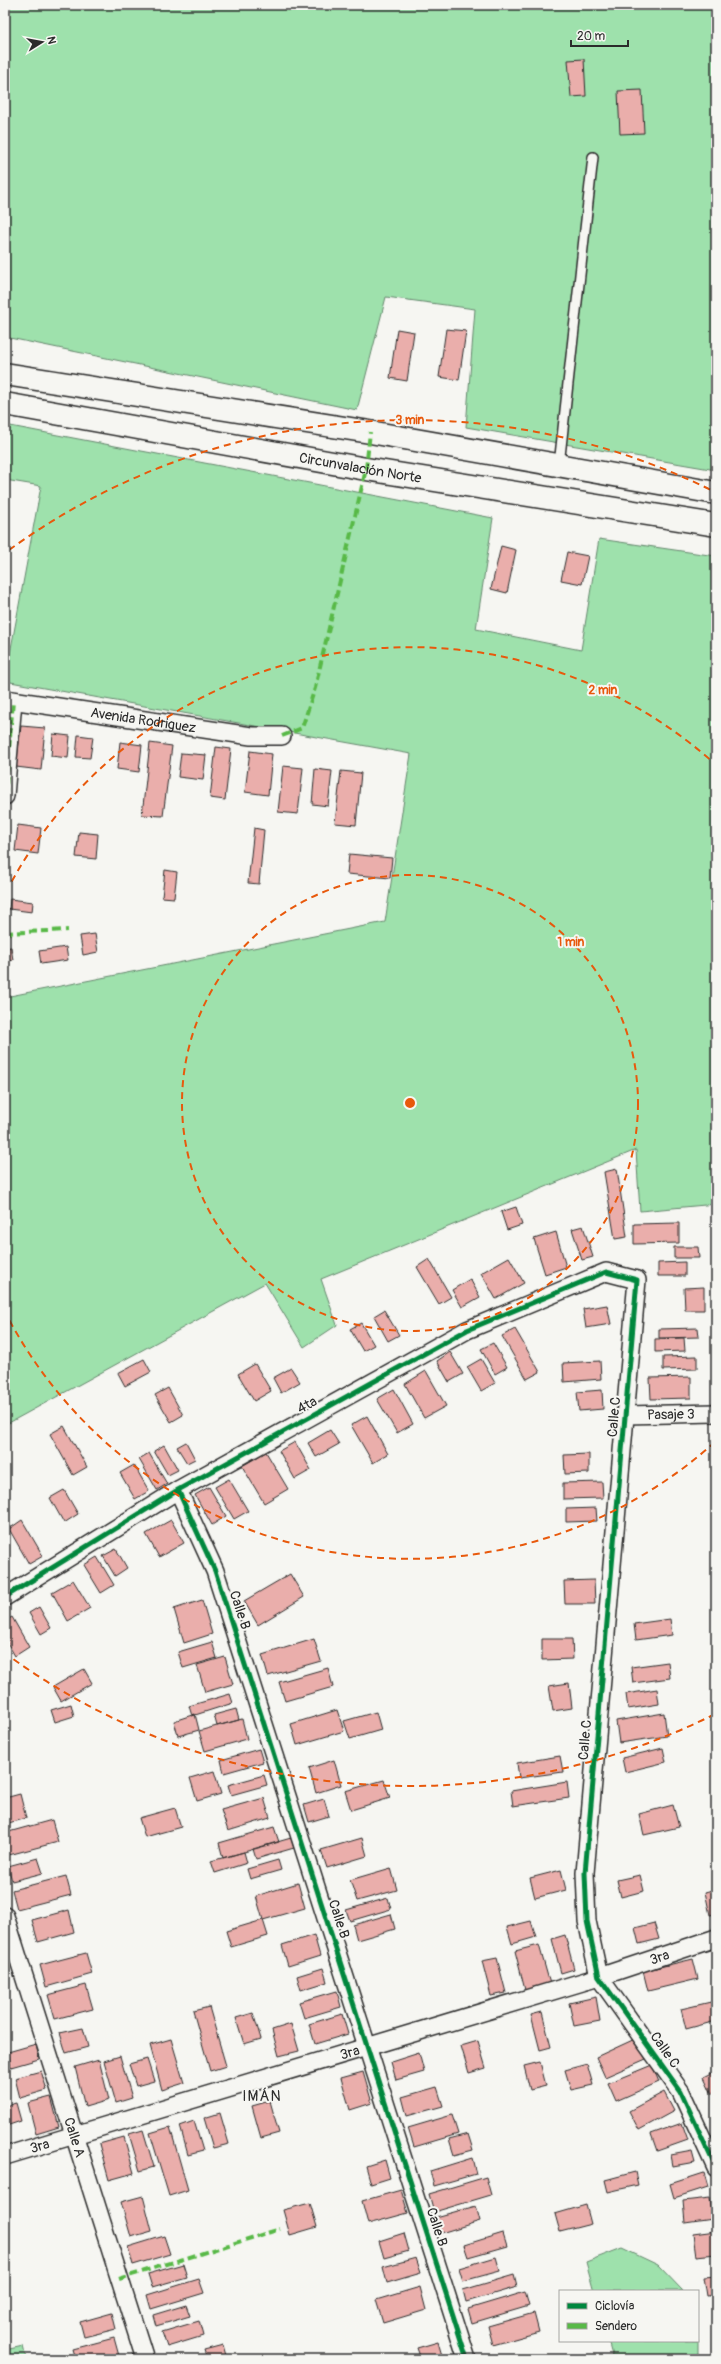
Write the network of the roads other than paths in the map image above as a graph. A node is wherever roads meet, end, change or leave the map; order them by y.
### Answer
1 (593, 157) dead end
2 (5, 374) edge
3 (5, 404) edge
4 (559, 465) junction
5 (716, 493) edge
6 (716, 525) edge
7 (9, 700) edge
8 (282, 736) dead end
9 (5, 796) edge
10 (637, 1280) joint
11 (716, 1413) edge
12 (626, 1415) junction
13 (178, 1490) junction
14 (5, 1597) edge
15 (5, 1916) edge
16 (716, 1938) edge
17 (599, 1977) junction
18 (368, 2046) junction
19 (74, 2136) junction
20 (5, 2156) edge
21 (716, 2168) edge
22 (145, 2359) edge
23 (466, 2359) edge

1 - 4 lane
2 - 4 highway
3 - 6 highway, Circunvalación Norte
4 - 5 highway
7 - 8 street, Avenida Rodriguez
7 - 9 street
10 - 12 street, Calle C
10 - 13 street, 4ta
11 - 12 street, Pasaje 3
12 - 17 street, Calle C
13 - 14 street, 4ta
13 - 18 street, Calle B
15 - 19 street, Calle A
16 - 17 street, 3ra
17 - 18 street, 3ra
17 - 21 street, Calle C
18 - 19 street, 3ra
18 - 23 street, Calle B
19 - 20 street, 3ra
19 - 22 street, Calle A

